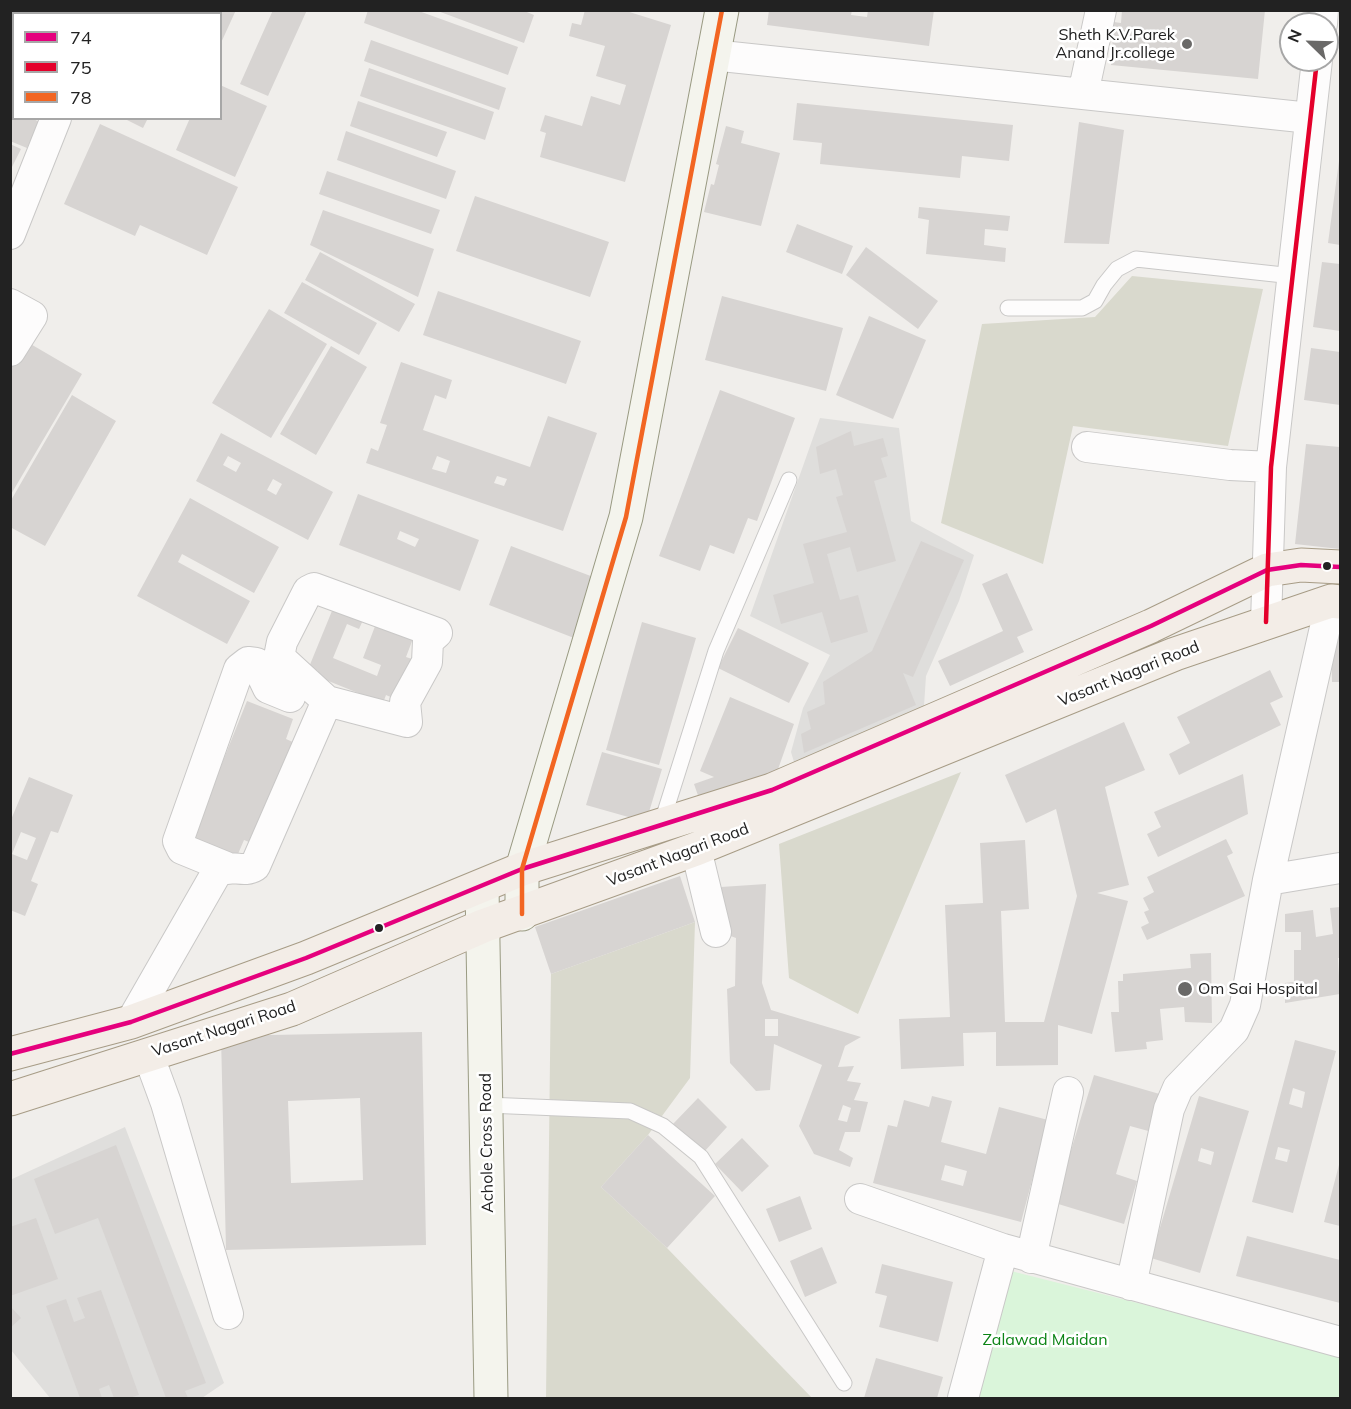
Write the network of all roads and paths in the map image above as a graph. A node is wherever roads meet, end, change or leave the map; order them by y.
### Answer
1 (722, 10) edge
2 (1101, 10) edge
3 (712, 55) junction
4 (1316, 72) edge
5 (1083, 94) junction
6 (1310, 118) junction
7 (55, 120) edge
8 (10, 234) edge
9 (1293, 276) junction
10 (10, 304) edge
11 (1008, 308) dead end
12 (10, 351) edge
13 (1087, 447) dead end
14 (1271, 467) junction
15 (789, 480) dead end
16 (1341, 567) edge
17 (1267, 570) junction
18 (1336, 602) edge
19 (1266, 622) junction
20 (290, 697) dead end
21 (327, 701) junction
22 (661, 825) junction
23 (696, 849) junction
24 (657, 864) junction
25 (226, 867) junction
26 (1341, 868) edge
27 (522, 869) junction
28 (1269, 880) junction
29 (482, 887) junction
30 (522, 914) junction
31 (483, 927) junction
32 (716, 932) dead end
33 (131, 1022) junction
34 (148, 1053) junction
35 (10, 1054) edge
36 (1068, 1092) dead end
37 (10, 1099) edge
38 (487, 1105) junction
39 (860, 1199) dead end
40 (1003, 1249) junction
41 (1031, 1258) junction
42 (1131, 1285) junction
43 (228, 1314) dead end
44 (1341, 1342) edge
45 (844, 1383) dead end
46 (490, 1398) edge
47 (963, 1398) edge

1 - 3 street
2 - 5 street
3 - 5 street
3 - 27 street
4 - 6 street
5 - 6 street
6 - 9 street
7 - 8 street
9 - 11 lane
9 - 14 street
10 - 12 street
13 - 14 street
14 - 17 street
15 - 22 lane
16 - 17 main road, Vasant Nagari Road
17 - 19 street
17 - 22 main road, Vasant Nagari Road
18 - 19 main road, Vasant Nagari Road
18 - 28 street
19 - 23 main road, Vasant Nagari Road
20 - 25 street
21 - 21 street
21 - 25 street
22 - 24 lane
22 - 27 main road, Vasant Nagari Road
23 - 24 main road, Vasant Nagari Road
23 - 32 street
24 - 30 main road, Vasant Nagari Road
25 - 33 street
26 - 28 street
27 - 29 main road, Vasant Nagari Road
27 - 30 street
28 - 42 street
29 - 31 street, Achole Cross Road
29 - 33 main road, Vasant Nagari Road
30 - 31 main road, Vasant Nagari Road
31 - 34 main road, Vasant Nagari Road
31 - 38 street, Achole Cross Road
33 - 35 main road, Vasant Nagari Road
34 - 37 main road, Vasant Nagari Road
34 - 43 street
36 - 41 street
38 - 45 lane
38 - 46 street, Achole Cross Road
39 - 40 street
40 - 41 street
40 - 47 street
41 - 42 street
42 - 44 street

